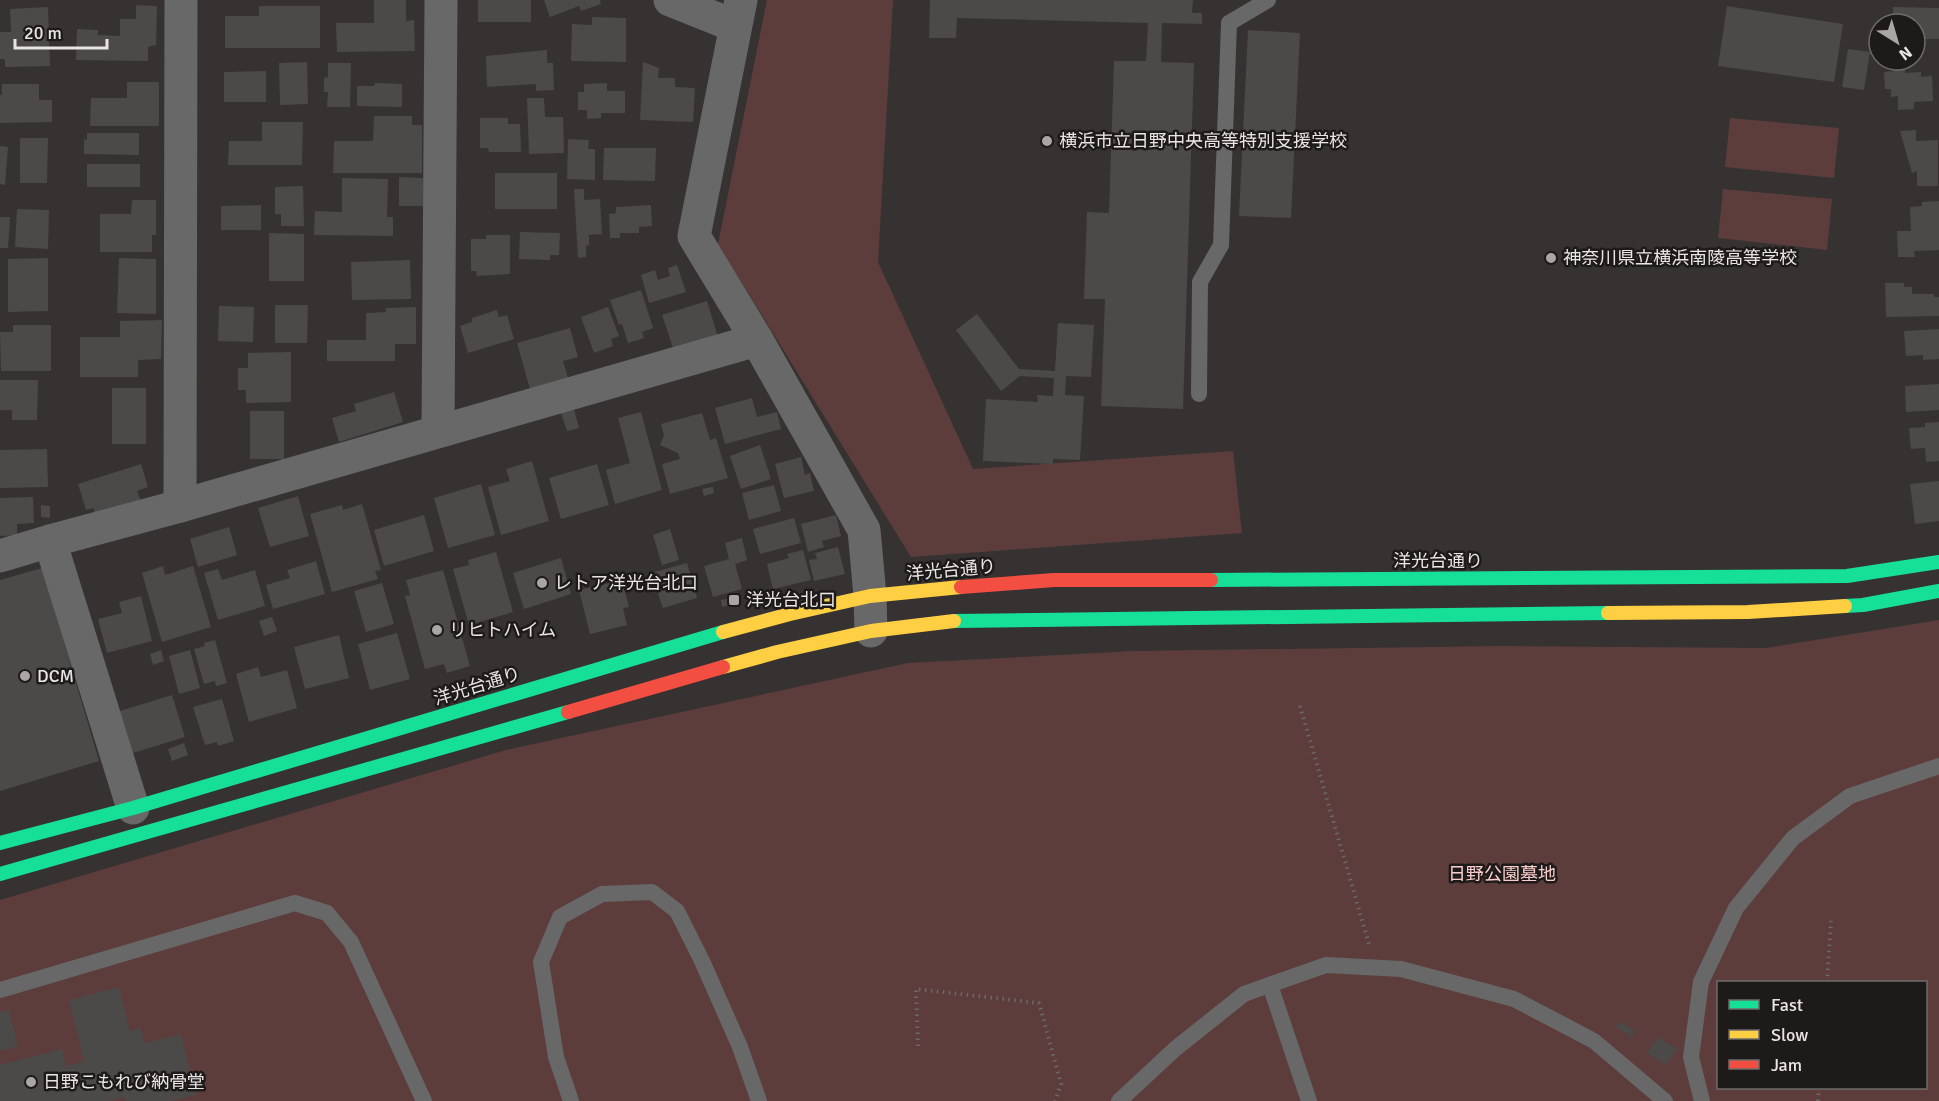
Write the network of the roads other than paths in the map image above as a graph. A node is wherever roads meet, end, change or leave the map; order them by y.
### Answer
1 (181, 0) edge
2 (441, 0) edge
3 (670, 0) edge
4 (1268, 0) edge
5 (738, 13) edge
6 (757, 340) junction
7 (1198, 394) dead end
8 (438, 432) junction
9 (180, 506) junction
10 (50, 541) junction
11 (0, 556) edge
12 (1939, 562) edge
13 (1939, 591) edge
14 (870, 596) junction
15 (871, 631) junction
16 (1939, 766) edge
17 (133, 808) junction
18 (0, 843) edge
19 (0, 874) edge
20 (1270, 985) junction
21 (0, 990) edge
22 (424, 1101) edge
23 (571, 1101) edge
24 (759, 1101) edge
25 (1119, 1101) edge
26 (1308, 1101) edge
27 (1665, 1101) edge
28 (1702, 1101) edge

1 - 9 street
2 - 8 street
3 - 5 street
4 - 7 lane
5 - 6 street
6 - 8 street
6 - 14 street
8 - 9 street
9 - 10 street
10 - 11 street
10 - 17 street
12 - 14 street, 洋光台通り
13 - 15 street
14 - 15 street
14 - 17 street, 洋光台通り
15 - 19 street
16 - 28 lane
17 - 18 street, 洋光台通り
20 - 25 lane
20 - 26 lane
20 - 27 lane
21 - 22 lane
23 - 24 lane

